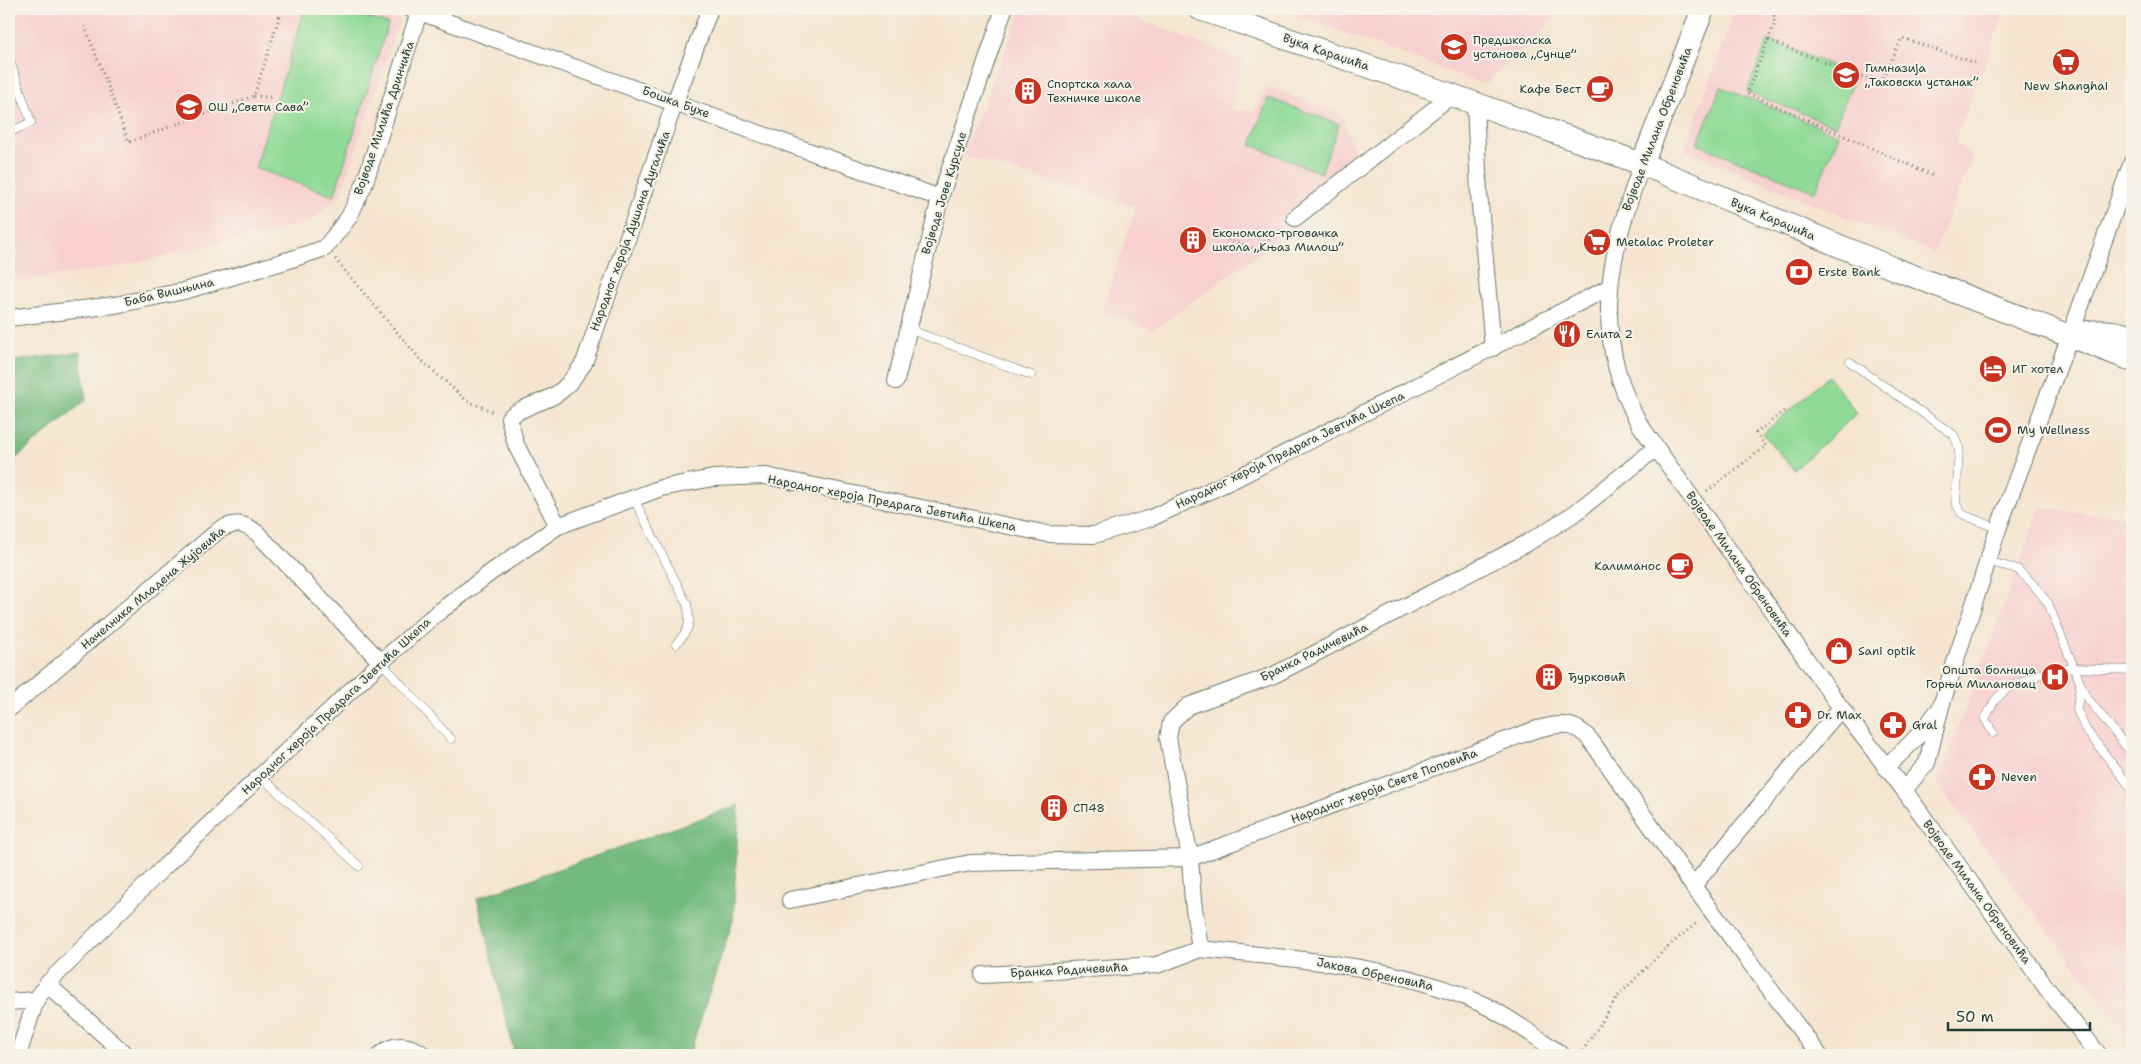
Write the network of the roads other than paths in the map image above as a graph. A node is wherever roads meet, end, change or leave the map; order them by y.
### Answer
1 (710, 9) edge
2 (1004, 9) edge
3 (1200, 9) edge
4 (1703, 9) edge
5 (417, 10) edge
6 (9, 58) edge
7 (1452, 95) junction
8 (675, 102) junction
9 (1476, 103) junction
10 (9, 133) edge
11 (2132, 162) edge
12 (1642, 164) junction
13 (940, 198) junction
14 (1295, 218) road end
15 (325, 248) joint
16 (1610, 286) junction
17 (9, 318) edge
18 (908, 329) junction
19 (2070, 336) junction
20 (2132, 337) edge
21 (1493, 348) junction
22 (2132, 360) edge
23 (1850, 362) dead end
24 (1031, 375) dead end
25 (896, 381) dead end
26 (1656, 448) junction
27 (633, 497) junction
28 (558, 526) junction
29 (1998, 529) junction
30 (1987, 561) junction
31 (676, 644) dead end
32 (381, 662) junction
33 (2074, 668) junction
34 (2132, 670) edge
35 (2080, 683) junction
36 (1941, 706) junction
37 (1841, 708) junction
38 (9, 709) edge
39 (1993, 734) dead end
40 (452, 739) dead end
41 (2132, 754) edge
42 (1885, 767) junction
43 (260, 776) junction
44 (2132, 789) edge
45 (1904, 790) junction
46 (1190, 858) junction
47 (360, 866) dead end
48 (1693, 886) junction
49 (790, 900) dead end
50 (1200, 950) junction
51 (983, 975) dead end
52 (47, 984) junction
53 (36, 1000) junction
54 (9, 1002) edge
55 (420, 1052) dead end
56 (18, 1055) edge
57 (126, 1055) edge
58 (380, 1055) edge
59 (1562, 1055) edge
60 (1819, 1055) edge
61 (2099, 1055) edge

1 - 8 street, Народног хероја Душана Дугалића
2 - 13 street, Војводе Јове Курсуле
3 - 7 street, Вука Караџића
4 - 12 street, Војводе Милана Обреновића
5 - 8 street, Бошка Бухе
5 - 15 street, Војводе Милића Дринчића
6 - 10 lane
7 - 9 street, Вука Караџића
7 - 14 street
8 - 13 street, Бошка Бухе
8 - 28 street, Народног хероја Душана Дугалића
9 - 12 street, Вука Караџића
9 - 21 street
11 - 19 street
12 - 16 street, Војводе Милана Обреновића
12 - 19 street, Вука Караџића
13 - 18 street, Војводе Јове Курсуле
15 - 17 street, Баба Вишњина
16 - 21 street, Народног хероја Предрага Јевтића Шкепа
16 - 26 street, Војводе Милана Обреновића
18 - 24 lane
18 - 25 street, Војводе Јове Курсуле
19 - 20 street
19 - 22 street, Вука Караџића
19 - 29 street
21 - 27 street, Народног хероја Предрага Јевтића Шкепа
23 - 29 lane
26 - 37 street, Војводе Милана Обреновића
26 - 46 street, Бранка Радичевића
27 - 28 street, Народног хероја Предрага Јевтића Шкепа
27 - 31 lane
28 - 32 street, Народног хероја Предрага Јевтића Шкепа
29 - 30 street
30 - 33 lane
30 - 36 street
32 - 38 street, Начелника Младена Жујовића
32 - 40 lane
32 - 43 street, Народног хероја Предрага Јевтића Шкепа
33 - 34 lane
33 - 35 lane
33 - 39 lane
35 - 41 lane
35 - 44 lane
36 - 42 street
36 - 45 street
37 - 42 street, Војводе Милана Обреновића
37 - 48 street
42 - 45 street, Војводе Милана Обреновића
43 - 47 lane
43 - 52 street, Народног хероја Предрага Јевтића Шкепа
45 - 61 street, Војводе Милана Обреновића
46 - 48 street, Народног хероја Свете Поповића
46 - 49 street, Народног хероја Свете Поповића
46 - 50 street, Бранка Радичевића
48 - 60 street, Народног хероја Свете Поповића
50 - 51 street, Бранка Радичевића
50 - 59 street, Јакова Обреновића
52 - 53 street, Народног хероја Предрага Јевтића Шкепа
52 - 57 street
53 - 54 street
53 - 56 street, Народног хероја Предрага Јевтића Шкепа
55 - 58 street

